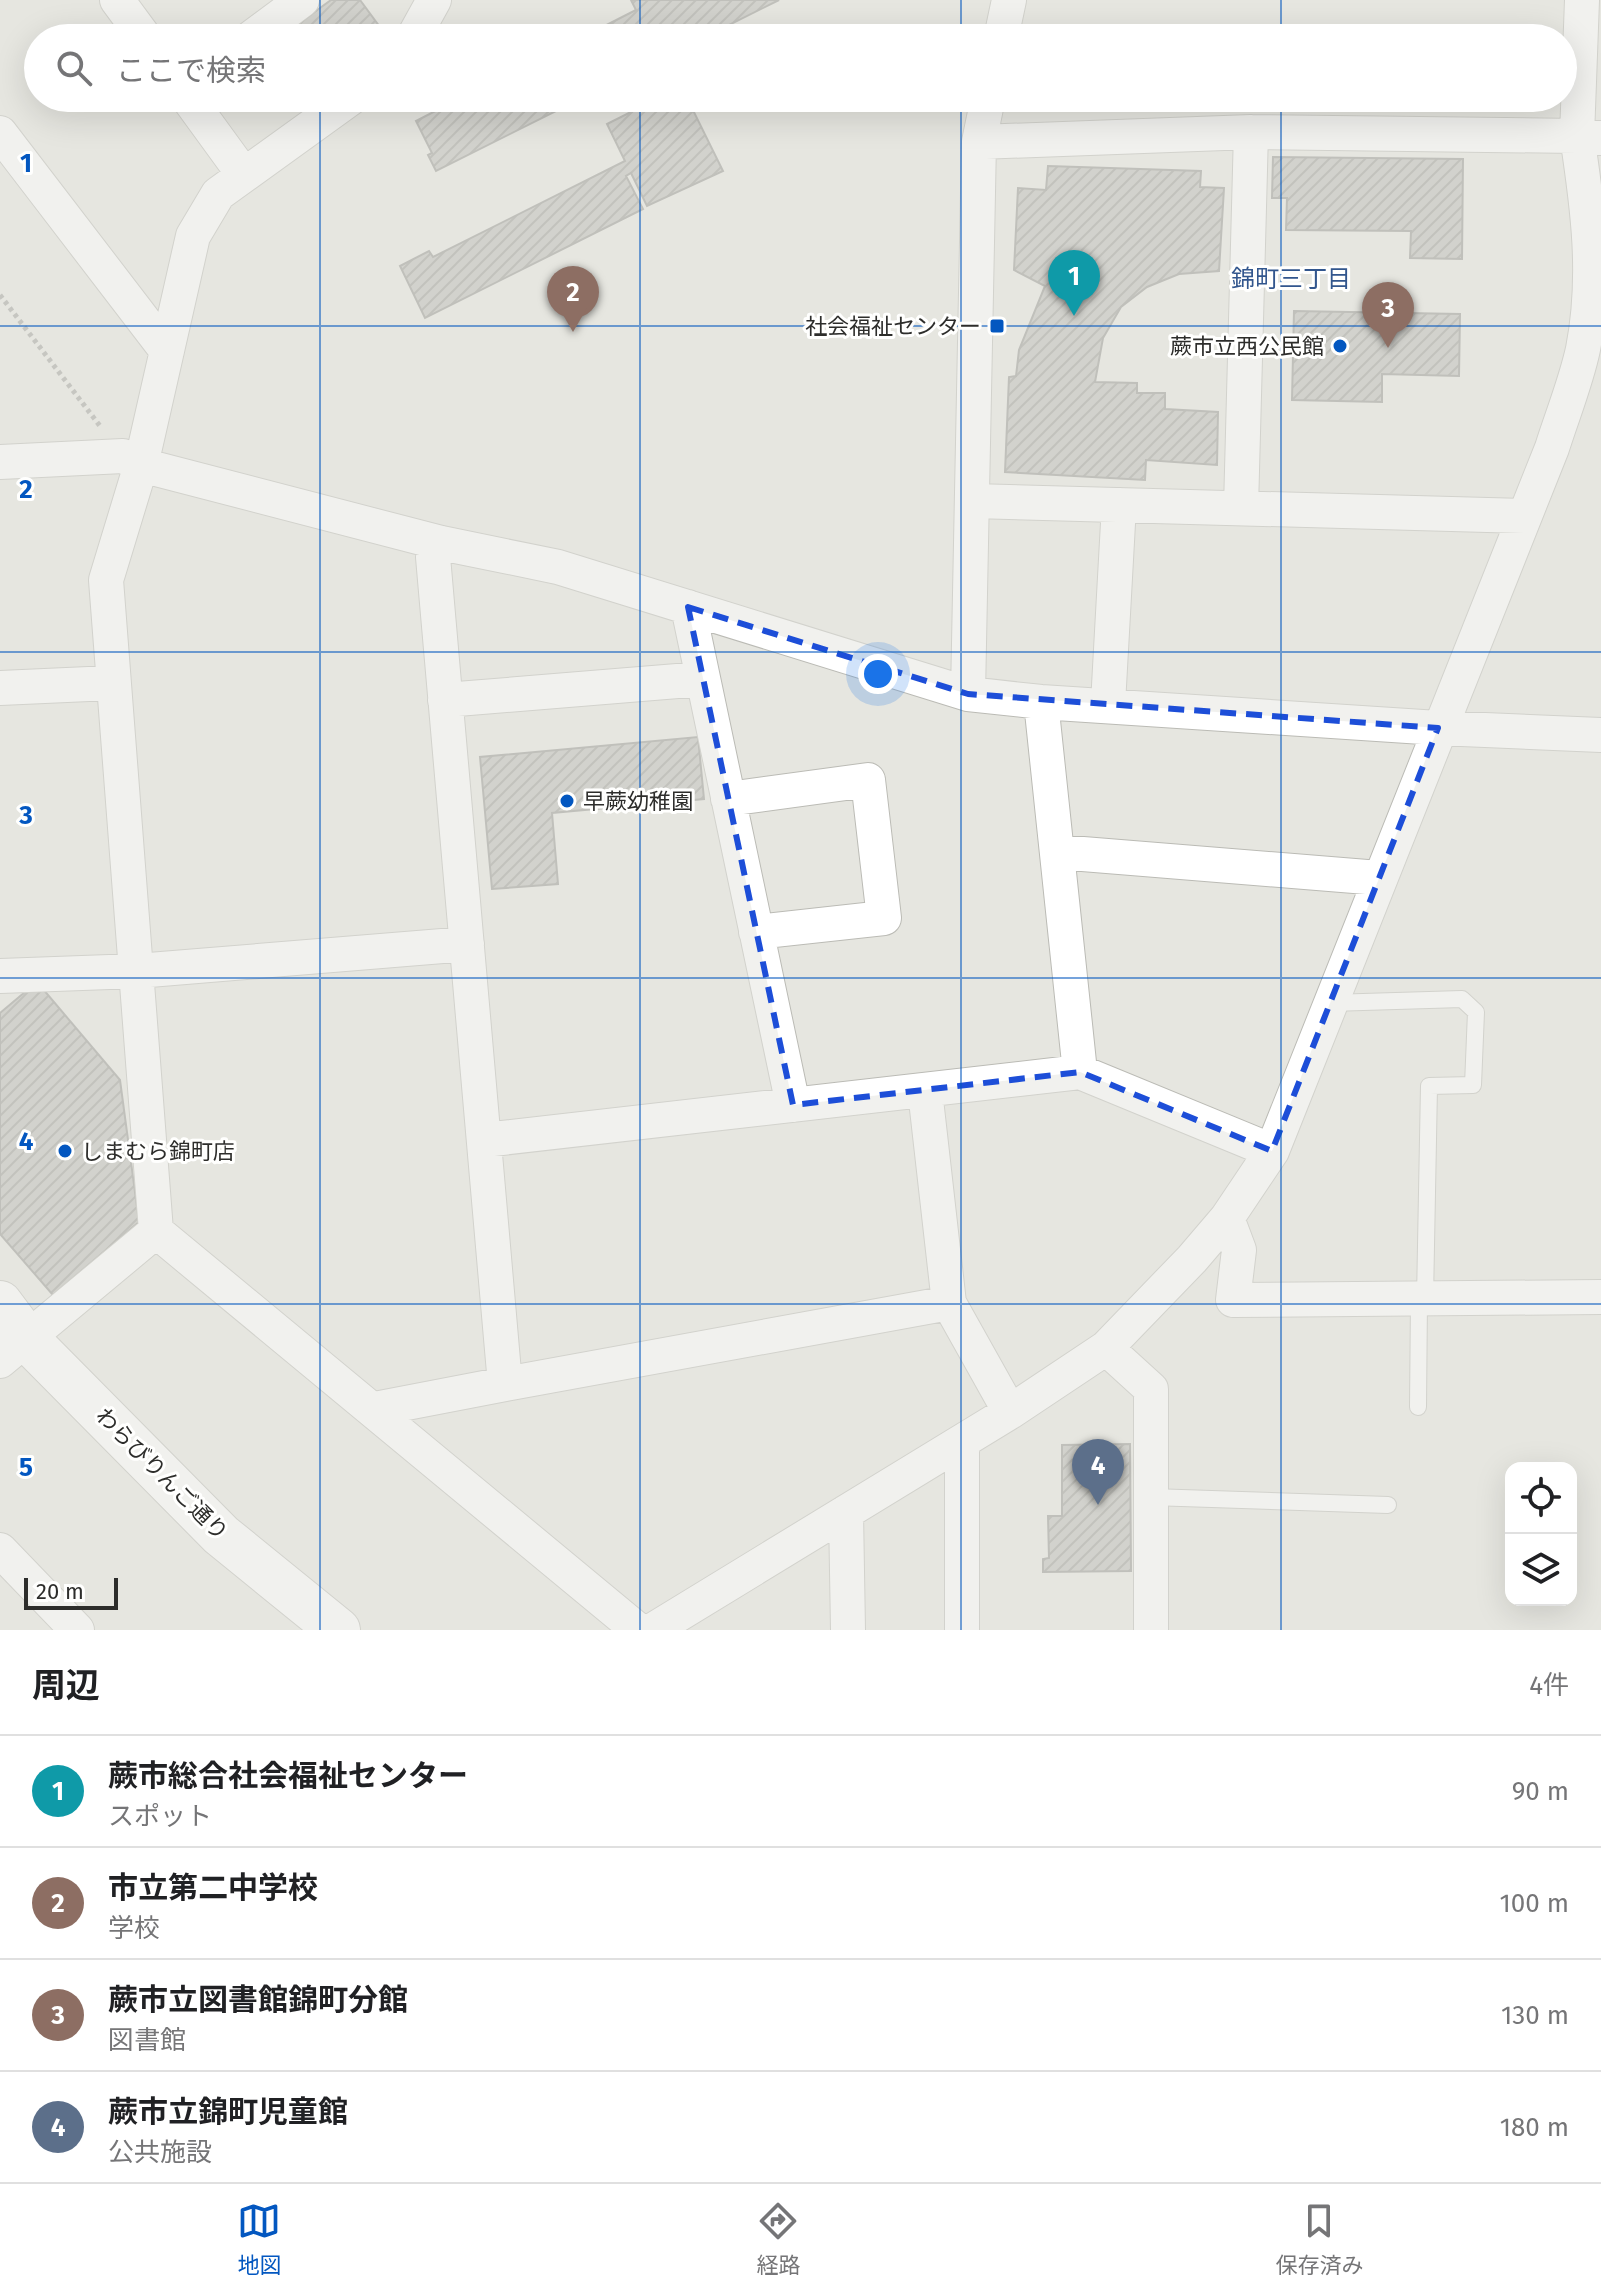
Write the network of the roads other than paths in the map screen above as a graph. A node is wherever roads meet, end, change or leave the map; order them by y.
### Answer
1 (117, 0) edge
2 (302, 0) edge
3 (434, 0) edge
4 (1009, 0) edge
5 (1582, 0) edge
6 (135, 24) edge
7 (270, 24) edge
8 (421, 24) edge
9 (1004, 24) edge
10 (198, 112) edge
11 (332, 112) edge
12 (985, 112) edge
13 (1251, 132) junction
14 (0, 133) edge
15 (1589, 137) edge
16 (979, 142) junction
17 (244, 175) junction
18 (167, 351) junction
19 (3, 458) edge
20 (132, 460) junction
21 (973, 501) junction
22 (1119, 505) junction
23 (1241, 508) junction
24 (1524, 516) junction
25 (441, 543) junction
26 (688, 607) junction
27 (702, 679) junction
28 (111, 683) junction
29 (0, 688) edge
30 (968, 694) junction
31 (445, 700) junction
32 (1041, 702) junction
33 (1108, 704) junction
34 (1438, 728) junction
35 (1601, 735) edge
36 (728, 799) junction
37 (1058, 852) junction
38 (1379, 878) junction
39 (756, 932) junction
40 (467, 944) junction
41 (137, 971) junction
42 (0, 976) edge
43 (1330, 1003) junction
44 (1080, 1072) junction
45 (925, 1091) junction
46 (793, 1105) junction
47 (484, 1140) junction
48 (1272, 1151) junction
49 (1227, 1218) junction
50 (156, 1231) junction
51 (1601, 1297) edge
52 (1422, 1299) junction
53 (0, 1303) edge
54 (949, 1303) junction
55 (1106, 1348) junction
56 (13, 1350) edge
57 (505, 1384) junction
58 (1418, 1407) dead end
59 (375, 1409) junction
60 (1010, 1412) junction
61 (962, 1442) junction
62 (1151, 1497) junction
63 (1388, 1505) dead end
64 (846, 1512) junction
65 (0, 1550) edge
66 (77, 1630) edge
67 (338, 1630) edge
68 (638, 1630) edge
69 (653, 1630) edge
70 (848, 1630) edge
71 (962, 1630) edge
72 (1151, 1630) edge

1 - 6 street
2 - 7 street
3 - 8 street
4 - 9 street
5 - 15 street
10 - 17 street
11 - 17 street
12 - 16 street
13 - 15 street
13 - 16 street
13 - 23 street
14 - 18 street
15 - 24 street
16 - 21 street
17 - 18 street
18 - 20 street
19 - 20 street
20 - 25 street
20 - 28 street
21 - 22 street
21 - 30 street
22 - 23 street
22 - 33 street
23 - 24 street
24 - 34 street
25 - 26 street
25 - 31 street
26 - 27 street
26 - 30 street
27 - 31 street
27 - 36 street
28 - 29 street
28 - 41 street
30 - 32 street
31 - 40 street
32 - 33 street
32 - 37 street
33 - 34 street
34 - 35 street
34 - 38 street
36 - 39 street
36 - 39 street
37 - 38 street
37 - 44 street
38 - 43 street
39 - 46 street
40 - 41 street
40 - 47 street
41 - 42 street
41 - 50 street
43 - 48 street
43 - 52 lane
44 - 45 street
44 - 48 street
45 - 46 street
45 - 54 street
46 - 47 street
47 - 57 street
48 - 49 street
49 - 52 street
49 - 55 street
50 - 56 street
50 - 59 street
51 - 52 street
52 - 58 lane
53 - 56 street, わらびりんご通り
54 - 57 street
54 - 60 street
55 - 60 street
55 - 62 street
56 - 67 street, わらびりんご通り
57 - 59 street
59 - 68 street
60 - 61 street
61 - 64 street
61 - 71 street
62 - 63 lane
62 - 72 street
64 - 69 street
64 - 70 street
65 - 66 street

